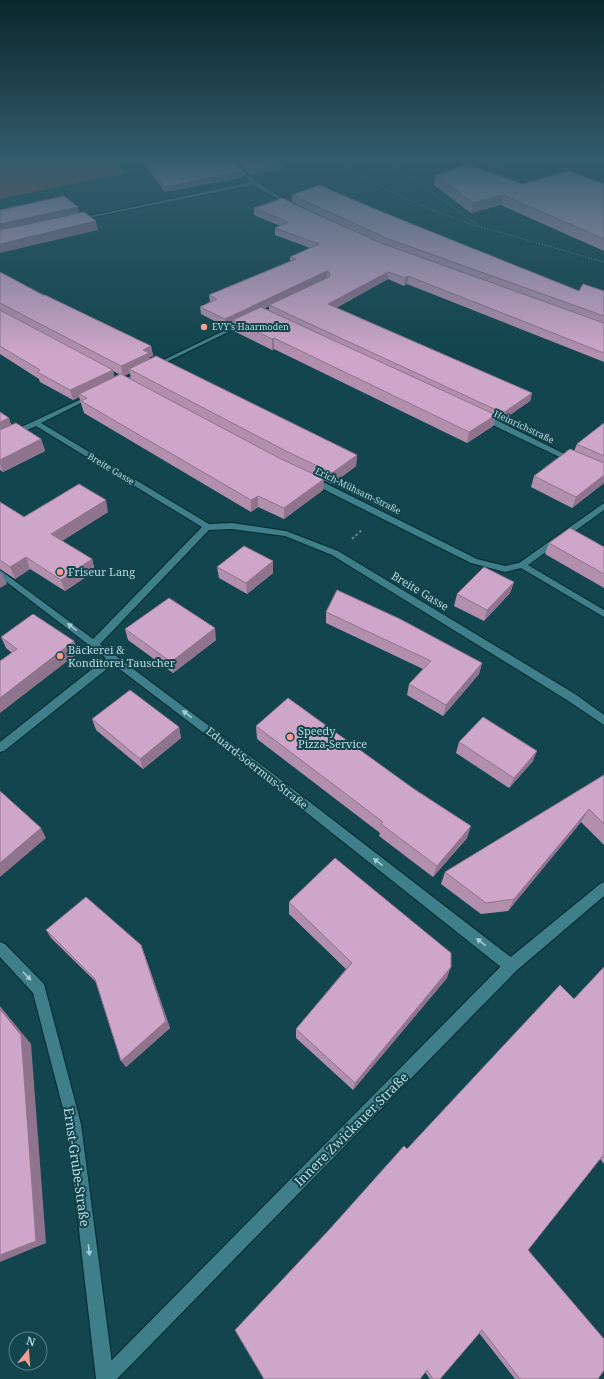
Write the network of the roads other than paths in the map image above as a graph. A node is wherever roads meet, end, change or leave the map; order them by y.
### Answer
1 (291, 300) edge
2 (262, 314) junction
3 (270, 317) edge
4 (110, 388) edge
5 (96, 394) edge
6 (476, 414) edge
7 (36, 422) junction
8 (0, 440) edge
9 (583, 464) edge
10 (304, 476) edge
11 (604, 506) edge
12 (207, 527) junction
13 (522, 565) junction
14 (0, 573) edge
15 (604, 614) edge
16 (94, 644) junction
17 (113, 658) junction
18 (604, 721) edge
19 (0, 748) edge
20 (604, 888) edge
21 (0, 948) edge
22 (511, 966) junction
23 (105, 1379) edge

1 - 2 street
2 - 3 street
2 - 4 street
5 - 7 street
6 - 9 street, Heinrichstraße
7 - 8 street
7 - 12 street, Breite Gasse
10 - 13 street, Erich-Mühsam-Straße
11 - 13 street
12 - 16 street
12 - 18 street, Breite Gasse
13 - 15 street
16 -> 14 street, Eduard-Soermus-Straße
16 - 17 street, Eduard-Soermus-Straße
17 - 19 street
22 -> 17 street, Eduard-Soermus-Straße
20 - 22 street, Innere Zwickauer Straße
21 -> 23 street, Ernst-Grube-Straße
22 - 23 street, Innere Zwickauer Straße

